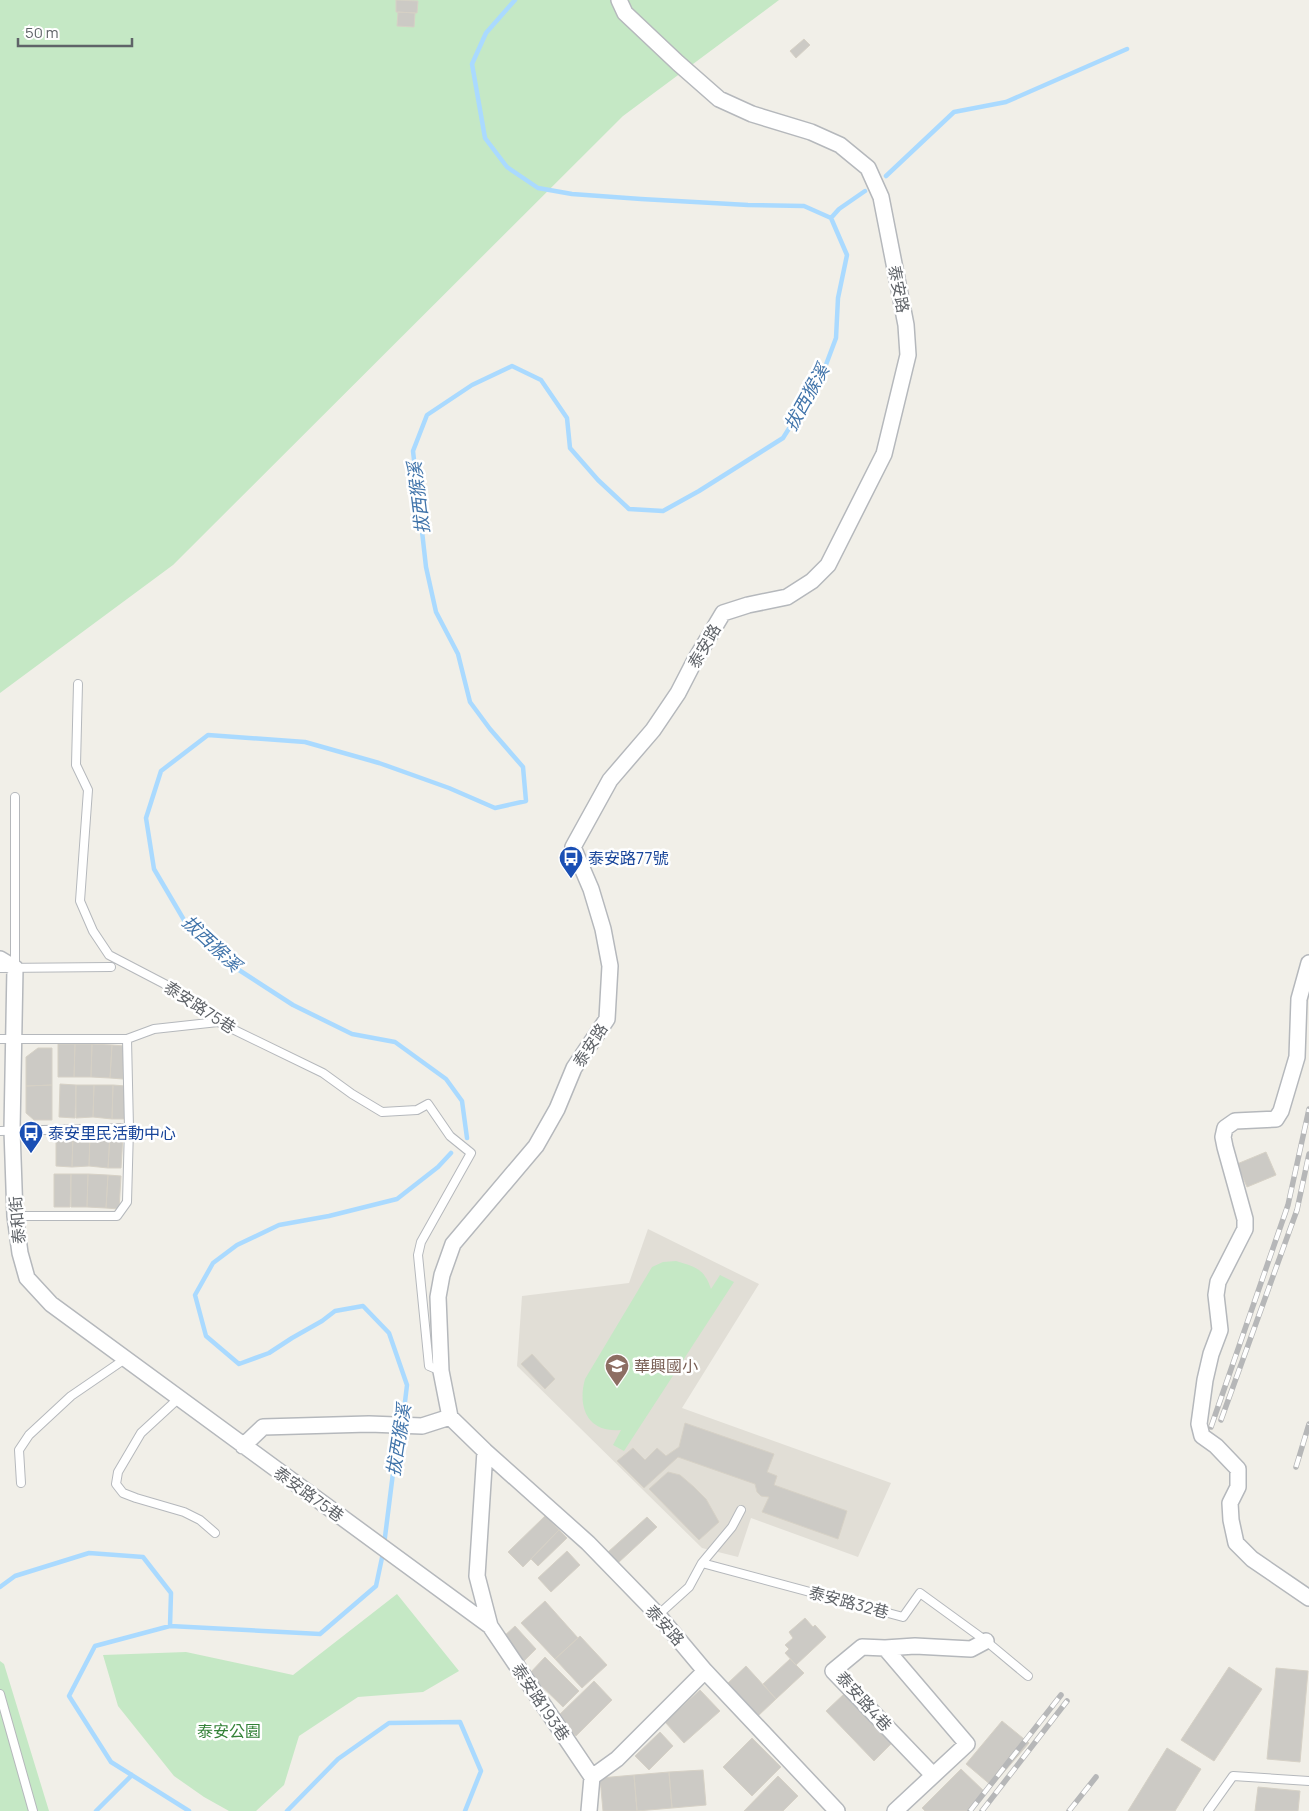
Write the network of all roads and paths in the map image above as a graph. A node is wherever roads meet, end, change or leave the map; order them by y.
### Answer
1 (619, 0) edge
2 (78, 684) dead end
3 (15, 797) dead end
4 (0, 959) edge
5 (1309, 963) edge
6 (111, 967) dead end
7 (7, 968) edge
8 (218, 1022) junction
9 (127, 1039) junction
10 (7, 1040) edge
11 (129, 1128) junction
12 (6, 1130) edge
13 (471, 1154) joint
14 (15, 1216) junction
15 (125, 1359) junction
16 (441, 1372) junction
17 (179, 1398) junction
18 (450, 1417) junction
19 (243, 1446) junction
20 (485, 1451) junction
21 (21, 1483) dead end
22 (741, 1510) dead end
23 (215, 1533) dead end
24 (702, 1563) junction
25 (1309, 1598) edge
26 (658, 1616) junction
27 (490, 1626) junction
28 (986, 1641) junction
29 (885, 1648) junction
30 (705, 1671) junction
31 (1028, 1676) dead end
32 (0, 1694) edge
33 (933, 1775) junction
34 (592, 1777) junction
35 (1309, 1781) edge
36 (33, 1811) edge
37 (589, 1811) edge
38 (837, 1811) edge
39 (895, 1811) edge
40 (1208, 1811) edge

1 - 16 street, 泰安路
2 - 8 lane, 泰安路75巷
3 - 7 lane, 泰和街
4 - 7 street
5 - 25 street
6 - 7 lane
7 - 10 street, 泰和街
8 - 9 lane
8 - 13 lane, 泰安路75巷
9 - 10 lane
9 - 11 lane
10 - 12 street, 泰和街
11 - 12 lane
11 - 14 lane
12 - 14 street, 泰和街
13 - 16 lane, 泰安路
14 - 15 street, 泰和街
15 - 17 street, 泰和街
15 - 21 lane
16 - 18 street, 泰安路
17 - 19 street, 泰和街
17 - 23 lane
18 - 19 street
18 - 20 street, 泰安路
19 - 27 street, 泰安路75巷
20 - 26 street, 泰安路
20 - 27 street
22 - 24 lane
24 - 26 lane
24 - 28 lane, 泰安路32巷
26 - 30 street, 泰安路
27 - 34 street, 泰安路193巷
28 - 29 street, 泰安路4巷
28 - 31 lane, 泰安路32巷
29 - 33 street
29 - 33 street, 泰安路4巷
30 - 34 street
30 - 38 street, 泰安路
32 - 36 lane
33 - 39 street
34 - 37 street
35 - 40 lane

